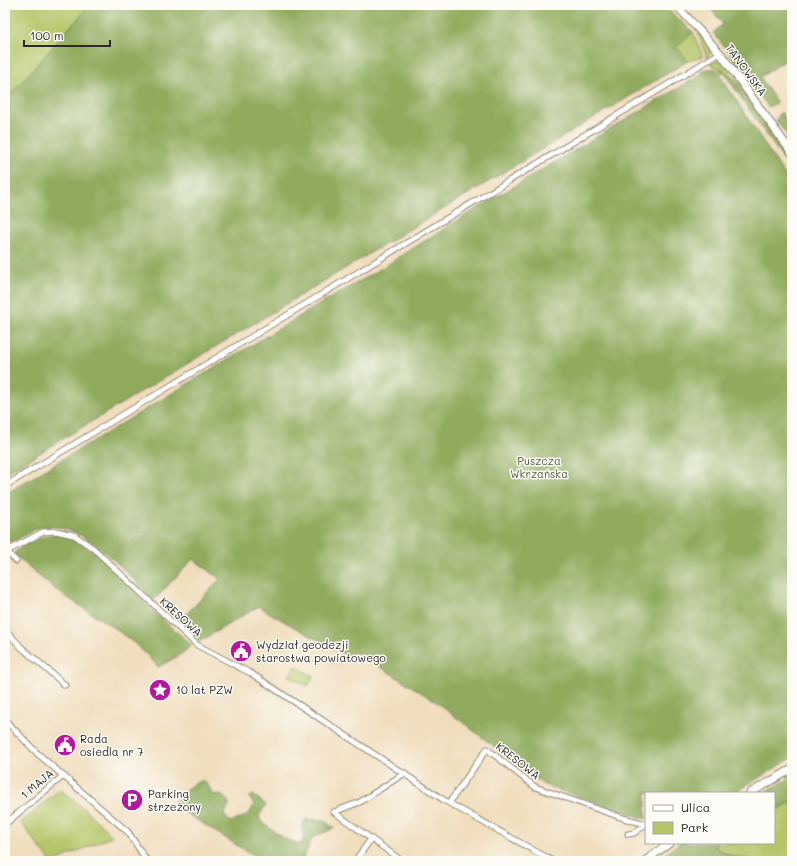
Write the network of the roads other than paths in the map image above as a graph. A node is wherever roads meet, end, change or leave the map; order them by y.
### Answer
1 (676, 5) edge
2 (720, 53) junction
3 (792, 153) edge
4 (5, 486) edge
5 (7, 555) edge
6 (16, 561) dead end
7 (5, 629) edge
8 (65, 685) dead end
9 (6, 723) edge
10 (792, 769) edge
11 (405, 773) junction
12 (63, 776) junction
13 (752, 792) edge
14 (449, 803) junction
15 (5, 824) edge
16 (645, 824) edge
17 (645, 825) edge
18 (628, 834) dead end
19 (371, 839) junction
20 (669, 844) edge
21 (147, 861) edge
22 (355, 861) edge
23 (402, 861) edge
24 (553, 861) edge
25 (645, 861) edge

1 - 2 main road, TANOWSKA
2 - 3 main road, TANOWSKA
2 - 4 street
5 - 6 street
5 - 11 street, KRESOWA
7 - 8 street
9 - 12 street
10 - 13 main road
11 - 14 street, KRESOWA
11 - 19 street
12 - 15 street, 1 MAJA
12 - 21 street
14 - 16 street, KRESOWA
14 - 24 street, KRESOWA
17 - 18 street
19 - 22 street
19 - 23 street
20 - 25 main road

